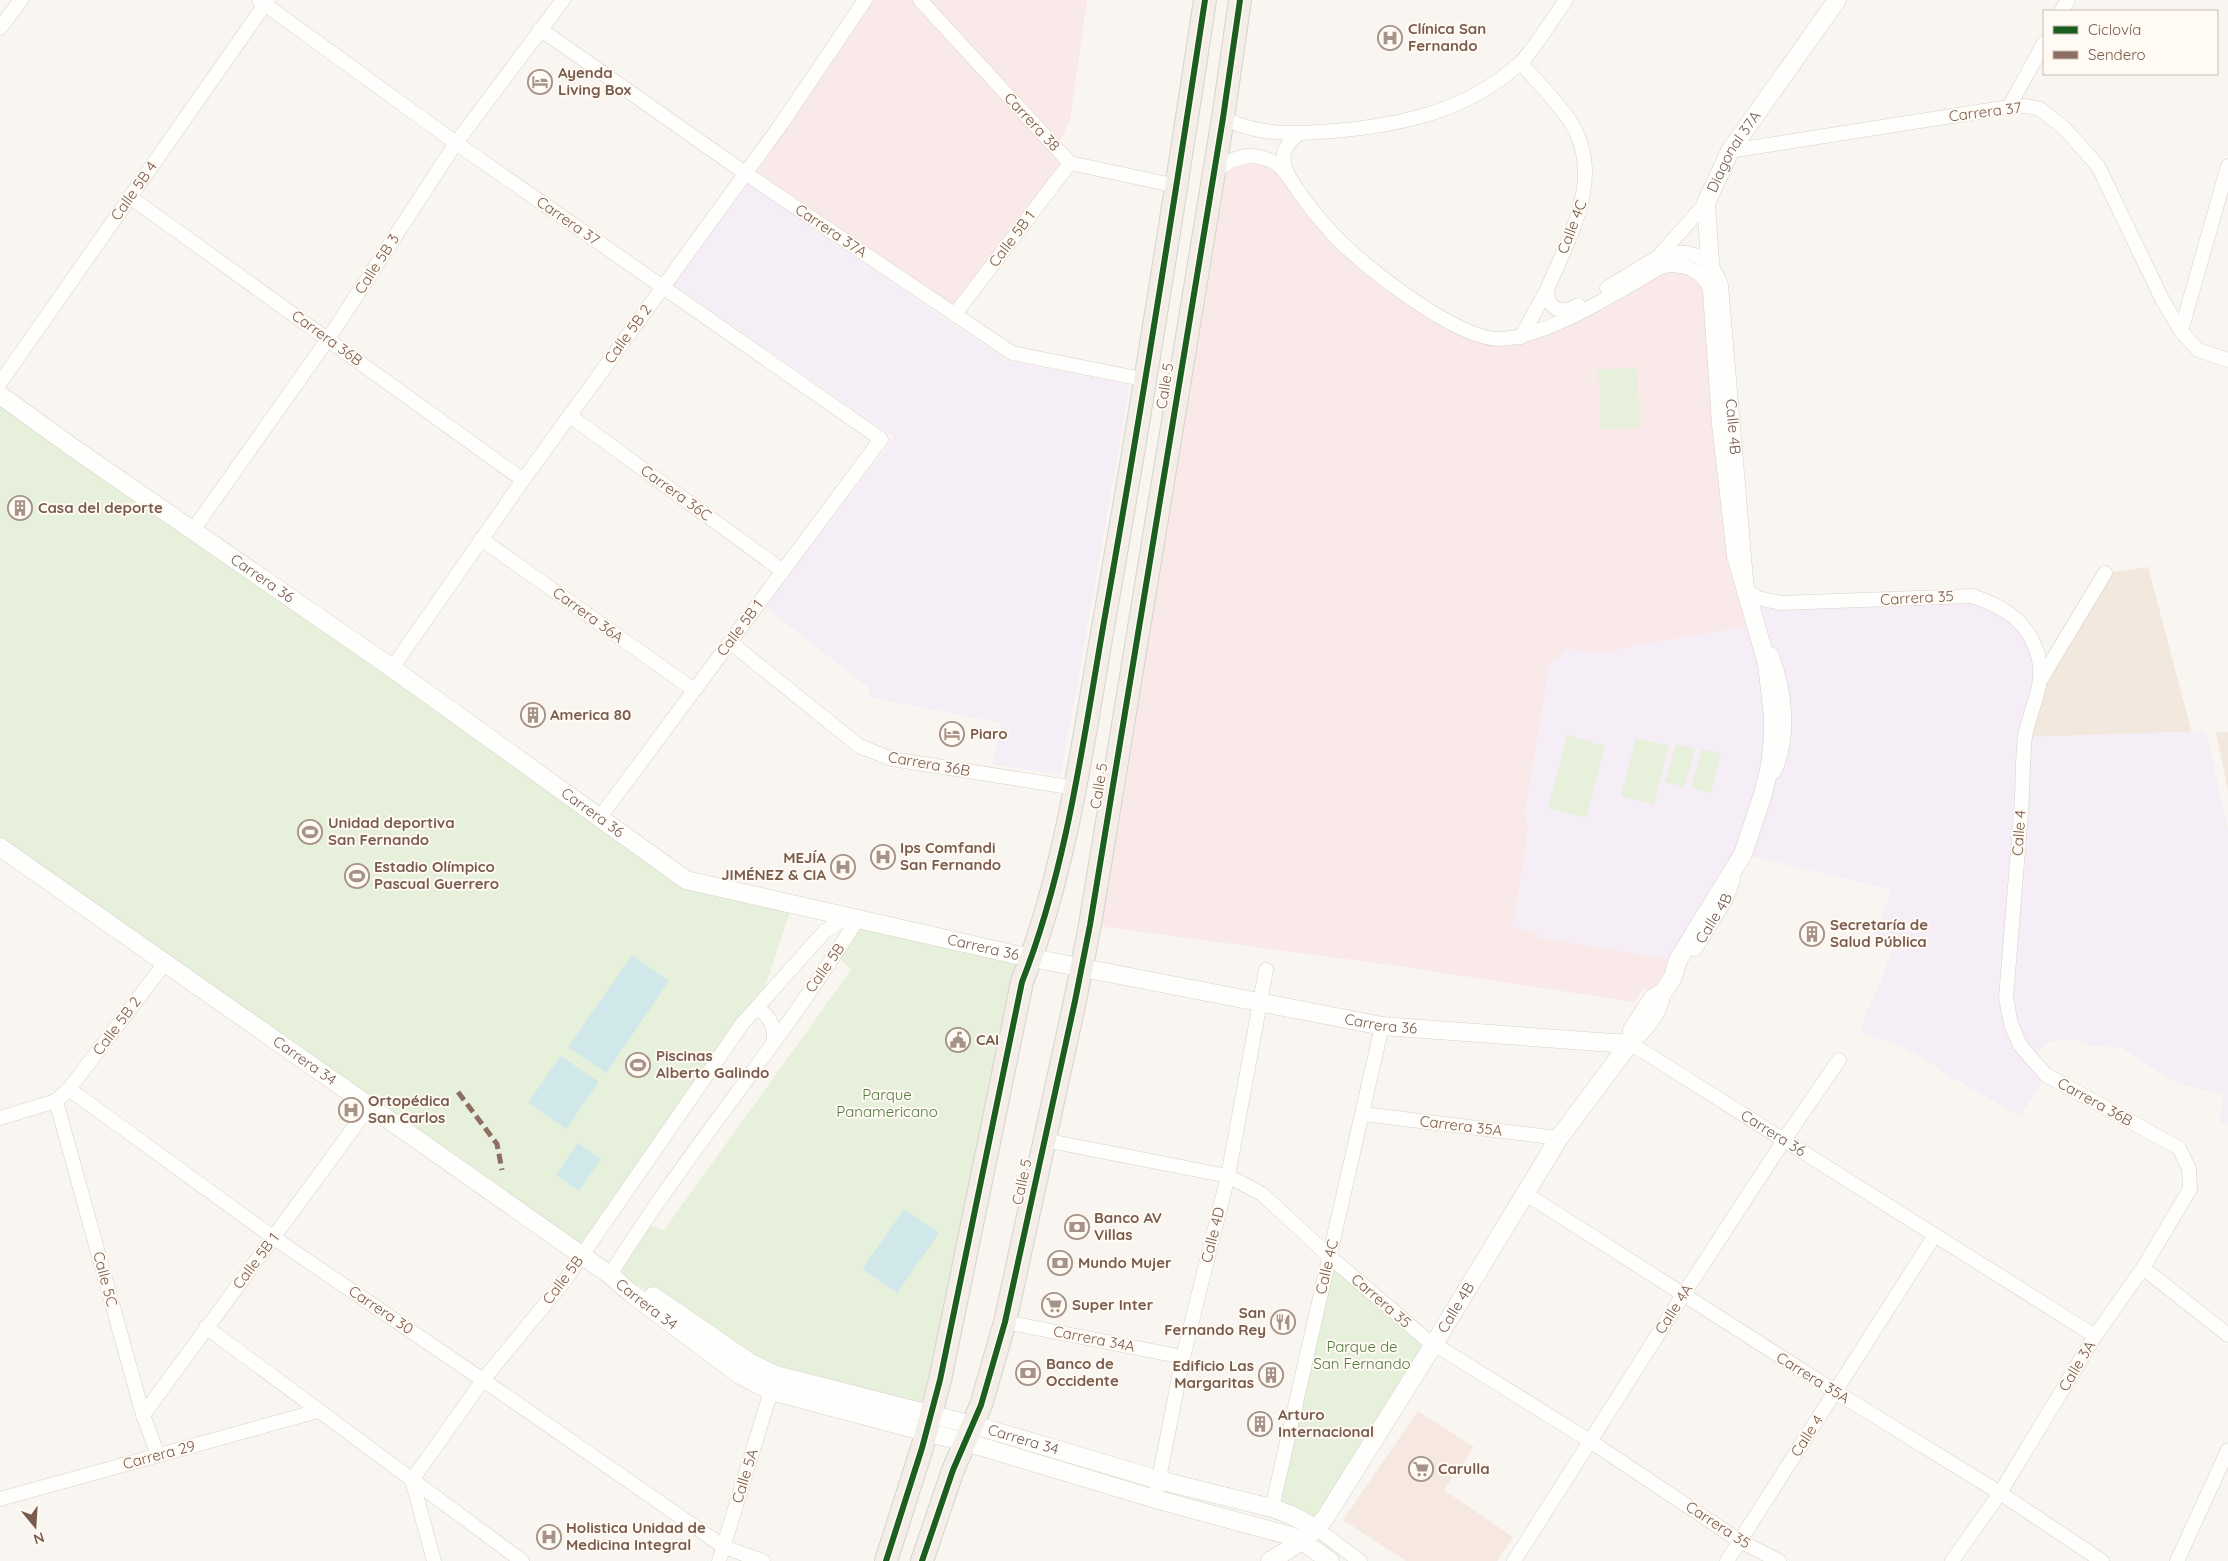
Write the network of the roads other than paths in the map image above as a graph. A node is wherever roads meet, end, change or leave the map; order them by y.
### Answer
1 (21, 0) edge
2 (562, 0) edge
3 (866, 0) edge
4 (920, 0) edge
5 (1205, 0) edge
6 (1240, 0) edge
7 (1566, 0) edge
8 (1837, 0) edge
9 (264, 2) edge
10 (0, 28) edge
11 (540, 29) junction
12 (2043, 45) edge
13 (1521, 63) junction
14 (2009, 107) junction
15 (1223, 118) junction
16 (1298, 134) junction
17 (456, 143) junction
18 (1730, 151) junction
19 (1070, 163) junction
20 (2228, 166) edge
21 (745, 173) junction
22 (1213, 173) junction
23 (1288, 175) junction
24 (1177, 186) junction
25 (130, 197) junction
26 (1706, 203) junction
27 (1660, 261) junction
28 (1711, 266) junction
29 (662, 286) junction
30 (1547, 290) junction
31 (1713, 304) junction
32 (955, 314) junction
33 (2181, 331) junction
34 (1522, 337) junction
35 (328, 339) junction
36 (2228, 360) edge
37 (1147, 380) junction
38 (0, 383) edge
39 (0, 395) edge
40 (570, 416) junction
41 (881, 439) joint
42 (523, 480) junction
43 (193, 530) junction
44 (482, 539) junction
45 (783, 571) junction
46 (2105, 573) dead end
47 (1747, 591) junction
48 (1780, 603) junction
49 (1755, 620) junction
50 (730, 642) junction
51 (2034, 644) joint
52 (392, 668) junction
53 (2041, 679) junction
54 (694, 690) junction
55 (1075, 788) junction
56 (600, 817) junction
57 (0, 846) edge
58 (853, 917) junction
59 (1031, 958) junction
60 (165, 963) junction
61 (1081, 967) junction
62 (1266, 970) dead end
63 (1261, 1001) junction
64 (758, 1008) junction
65 (2011, 1024) joint
66 (1382, 1026) junction
67 (774, 1042) junction
68 (1630, 1043) junction
69 (1839, 1060) dead end
70 (69, 1089) junction
71 (56, 1101) junction
72 (369, 1107) junction
73 (1363, 1114) junction
74 (0, 1118) edge
75 (1559, 1138) junction
76 (1044, 1140) junction
77 (1784, 1140) junction
78 (2189, 1168) joint
79 (1228, 1176) junction
80 (1526, 1194) junction
81 (1935, 1235) junction
82 (274, 1238) junction
83 (582, 1256) junction
84 (1329, 1256) junction
85 (2143, 1268) junction
86 (610, 1275) junction
87 (1683, 1295) junction
88 (1005, 1322) junction
89 (206, 1327) junction
90 (2228, 1335) edge
91 (2095, 1336) junction
92 (1434, 1344) junction
93 (1183, 1357) junction
94 (484, 1380) junction
95 (772, 1391) junction
96 (1836, 1392) junction
97 (318, 1411) junction
98 (142, 1414) junction
99 (928, 1423) junction
100 (969, 1434) junction
101 (1590, 1441) junction
102 (2228, 1450) edge
103 (158, 1455) junction
104 (412, 1480) junction
105 (1159, 1480) junction
106 (2000, 1493) junction
107 (0, 1498) edge
108 (1155, 1500) junction
109 (1272, 1508) junction
110 (1317, 1530) junction
111 (1740, 1540) junction
112 (1302, 1541) junction
113 (724, 1547) junction
114 (431, 1560) edge
115 (522, 1561) edge
116 (718, 1561) edge
117 (763, 1561) edge
118 (886, 1561) edge
119 (922, 1561) edge
120 (1270, 1561) edge
121 (1330, 1561) edge
122 (1360, 1561) edge
123 (1514, 1561) edge
124 (1727, 1561) edge
125 (1779, 1561) edge
126 (1952, 1561) edge
127 (2102, 1561) edge
128 (2177, 1561) edge

1 - 10 street
2 - 11 street, Calle 5B 3
3 - 21 street, Calle 5B 2
4 - 19 street, Carrera 38
5 - 24 main road, Calle 5
6 - 15 main road, Calle 5
7 - 13 street
8 - 18 street, Diagonal 37A
9 - 17 street, Carrera 37
9 - 25 street, Calle 5B 4
11 - 17 street, Calle 5B 3
11 - 21 street, Carrera 37A
12 - 14 street
13 - 16 street
13 - 30 street, Calle 4C
14 - 18 street, Carrera 37
14 - 33 street, Carrera 37
15 - 16 street
15 - 22 main road, Calle 5
16 - 23 street
17 - 29 street, Carrera 37
17 - 35 street, Calle 5B 3
18 - 26 street, Diagonal 37A
19 - 24 street, Carrera 38
19 - 32 street, Calle 5B 1
20 - 33 street
21 - 29 street, Calle 5B 2
21 - 32 street, Carrera 37A
22 - 23 street
22 - 61 main road, Calle 5
23 - 34 street
24 - 37 main road, Calle 5
25 - 35 street, Carrera 36B
25 - 38 street, Calle 5B 4
26 - 27 street, Diagonal 37A
26 - 28 street, Calle 4B
27 - 28 street
27 - 30 street, Diagonal 37A
27 - 31 street
27 - 34 street
28 - 31 street, Calle 4B
28 - 47 street, Calle 4B
29 - 40 street, Calle 5B 2
29 - 41 street, Carrera 37
30 - 34 street, Calle 4C
31 - 47 street, Calle 4B
32 - 37 street, Carrera 37A
33 - 36 street, Carrera 37
35 - 42 street, Carrera 36B
35 - 43 street, Calle 5B 3
37 - 55 main road, Calle 5
39 - 43 street, Carrera 36
40 - 42 street, Calle 5B 2
40 - 45 street, Carrera 36C
41 - 45 street, Calle 5B 1
42 - 44 street, Calle 5B 2
43 - 52 street, Carrera 36
44 - 52 street, Calle 5B 2
44 - 54 street, Carrera 36A
45 - 50 street, Calle 5B 1
46 - 53 street
47 - 48 street, Carrera 35
47 - 49 street, Calle 4B
48 - 49 street, Carrera 35
48 - 51 street, Carrera 35
49 - 68 street, Calle 4B
50 - 54 street, Calle 5B 1
50 - 55 street, Carrera 36B
51 - 53 street, Calle 4
52 - 56 street, Carrera 36
53 - 65 street, Calle 4
54 - 56 street, Calle 5B 1
55 - 59 main road, Calle 5
56 - 58 street, Carrera 36
57 - 60 street, Carrera 34
58 - 59 street, Carrera 36
58 - 64 street, Calle 5B
58 - 67 street, Calle 5B
59 - 61 street, Carrera 36
59 - 99 main road, Calle 5
60 - 70 street, Calle 5B 2
60 - 72 street, Carrera 34
61 - 63 street, Carrera 36
61 - 76 main road, Calle 5
62 - 63 street, Calle 4D
63 - 66 street, Carrera 36
63 - 79 street, Calle 4D
64 - 67 street
64 - 83 street, Calle 5B
65 - 78 street, Carrera 36B
66 - 68 street, Carrera 36
66 - 73 street, Calle 4C
67 - 86 street, Calle 5B
68 - 75 street, Calle 4B
68 - 77 street, Carrera 36
69 - 77 street, Calle 4A
70 - 71 street
70 - 82 street, Carrera 30
71 - 74 street
71 - 98 street, Calle 5C
72 - 82 street, Calle 5B 1
72 - 83 street, Carrera 34
73 - 75 street, Carrera 35A
73 - 84 street, Calle 4C
75 - 80 street, Calle 4B
76 - 79 street, Carrera 35
76 - 88 main road, Calle 5
77 - 81 street, Carrera 36
77 - 87 street, Calle 4A
78 - 85 street, Calle 3A
79 - 84 street, Carrera 35
79 - 93 street, Calle 4D
80 - 87 street, Carrera 35A
80 - 92 street, Calle 4B
81 - 91 street, Carrera 36
81 - 96 street, Calle 4
82 - 89 street, Calle 5B 1
82 - 94 street, Carrera 30
83 - 86 street, Carrera 34
83 - 94 street, Calle 5B
84 - 92 street, Carrera 35
84 - 109 street, Calle 4C
85 - 90 street
85 - 91 street, Calle 3A
86 - 95 street, Carrera 34
86 - 99 street, Carrera 34
87 - 96 street, Carrera 35A
87 - 101 street, Calle 4A
88 - 93 street, Carrera 34A
88 - 100 main road, Calle 5
89 - 97 street
89 - 98 street, Calle 5B 1
91 - 106 street, Calle 3A
92 - 101 street, Carrera 35
92 - 110 street, Calle 4B
93 - 105 street, Calle 4D
94 - 104 street, Calle 5B
94 - 113 street, Carrera 30
95 - 99 street, Carrera 34
95 - 113 street, Calle 5A
96 - 106 street, Carrera 35A
96 - 111 street, Calle 4
97 - 103 street, Carrera 29
97 - 104 street
98 - 103 street, Calle 5C
99 - 100 street, Carrera 34
99 - 118 main road, Calle 5
100 - 105 street, Carrera 34
100 - 108 street, Carrera 34
100 - 119 main road, Calle 5
101 - 111 street, Carrera 35
101 - 123 street, Calle 4A
102 - 128 street
103 - 107 street, Carrera 29
104 - 114 street
104 - 115 street
105 - 108 street, Calle 4D
105 - 109 street, Carrera 34
106 - 126 street, Calle 3A
106 - 127 street, Carrera 35A
108 - 112 street, Carrera 34
109 - 110 street, Carrera 34
110 - 112 street, Calle 4B
110 - 122 street, Carrera 34
111 - 124 street, Calle 4
111 - 125 street, Carrera 35
112 - 120 street, Calle 4B
112 - 121 street, Carrera 34
113 - 116 street, Calle 5A
113 - 117 street, Carrera 30

